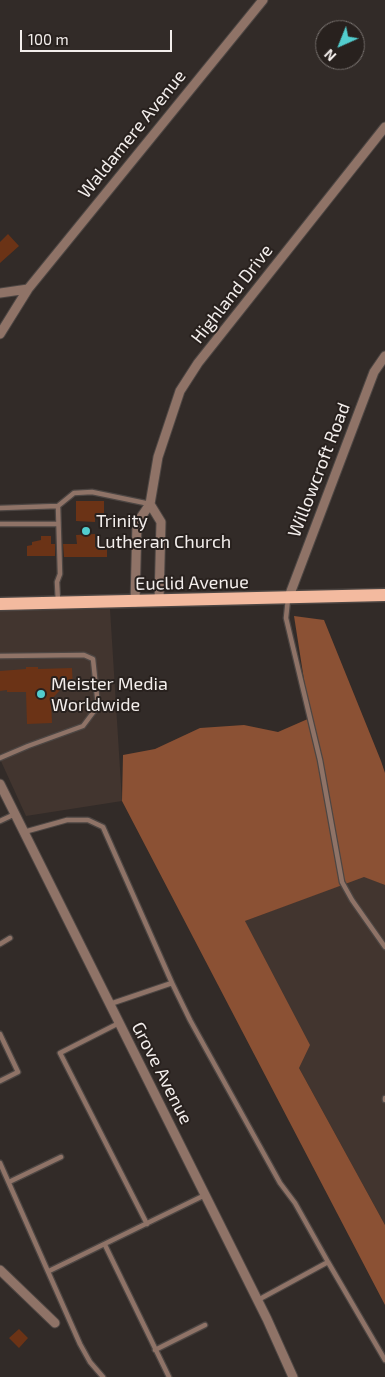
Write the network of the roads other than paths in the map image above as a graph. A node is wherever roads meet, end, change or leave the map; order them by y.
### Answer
1 (262, 0) edge
2 (385, 127) edge
3 (28, 289) junction
4 (0, 293) edge
5 (0, 334) edge
6 (385, 356) edge
7 (150, 504) junction
8 (58, 506) junction
9 (0, 508) edge
10 (0, 524) edge
11 (58, 524) junction
12 (385, 596) edge
13 (288, 599) junction
14 (159, 601) junction
15 (135, 602) junction
16 (0, 604) edge
17 (58, 604) junction
18 (0, 656) edge
19 (0, 758) edge
20 (0, 784) edge
21 (15, 814) junction
22 (0, 821) edge
23 (24, 832) junction
24 (10, 938) dead end
25 (0, 944) edge
26 (385, 947) edge
27 (172, 983) junction
28 (110, 1004) junction
29 (119, 1023) junction
30 (0, 1034) edge
31 (0, 1081) edge
32 (61, 1157) dead end
33 (0, 1163) edge
34 (8, 1182) junction
35 (205, 1195) junction
36 (147, 1224) junction
37 (105, 1245) junction
38 (328, 1262) junction
39 (0, 1270) edge
40 (49, 1271) junction
41 (258, 1300) junction
42 (55, 1323) dead end
43 (205, 1325) dead end
44 (155, 1350) junction
45 (385, 1360) edge
46 (103, 1377) edge
47 (169, 1377) edge
48 (293, 1377) edge

1 - 3 street, Waldamere Avenue
2 - 7 street, Highland Drive
3 - 4 street
3 - 5 street, Waldamere Avenue
6 - 13 street, Willowcroft Road
7 - 8 lane
7 - 14 street
7 - 15 street, Highland Drive
8 - 9 lane
8 - 11 lane
10 - 11 lane
11 - 17 lane
12 - 13 main road, Euclid Avenue
13 - 14 main road, Euclid Avenue
13 - 26 lane
14 - 15 main road, Euclid Avenue
15 - 17 main road, Euclid Avenue
16 - 17 main road, Euclid Avenue
18 - 19 lane
20 - 21 street, Grove Avenue
21 - 22 lane
21 - 23 street, Grove Avenue
23 - 27 lane
23 - 28 street, Grove Avenue
24 - 25 lane
27 - 28 lane
27 - 38 lane
28 - 29 street, Grove Avenue
29 - 35 street, Grove Avenue
29 - 36 lane
30 - 31 lane
32 - 34 lane
33 - 34 lane
34 - 40 lane
35 - 36 lane
35 - 41 street, Grove Avenue
36 - 37 lane
37 - 40 lane
37 - 44 lane
38 - 41 lane
38 - 45 lane
39 - 42 street
40 - 46 lane
41 - 48 street, Grove Avenue
43 - 44 lane
44 - 47 lane

